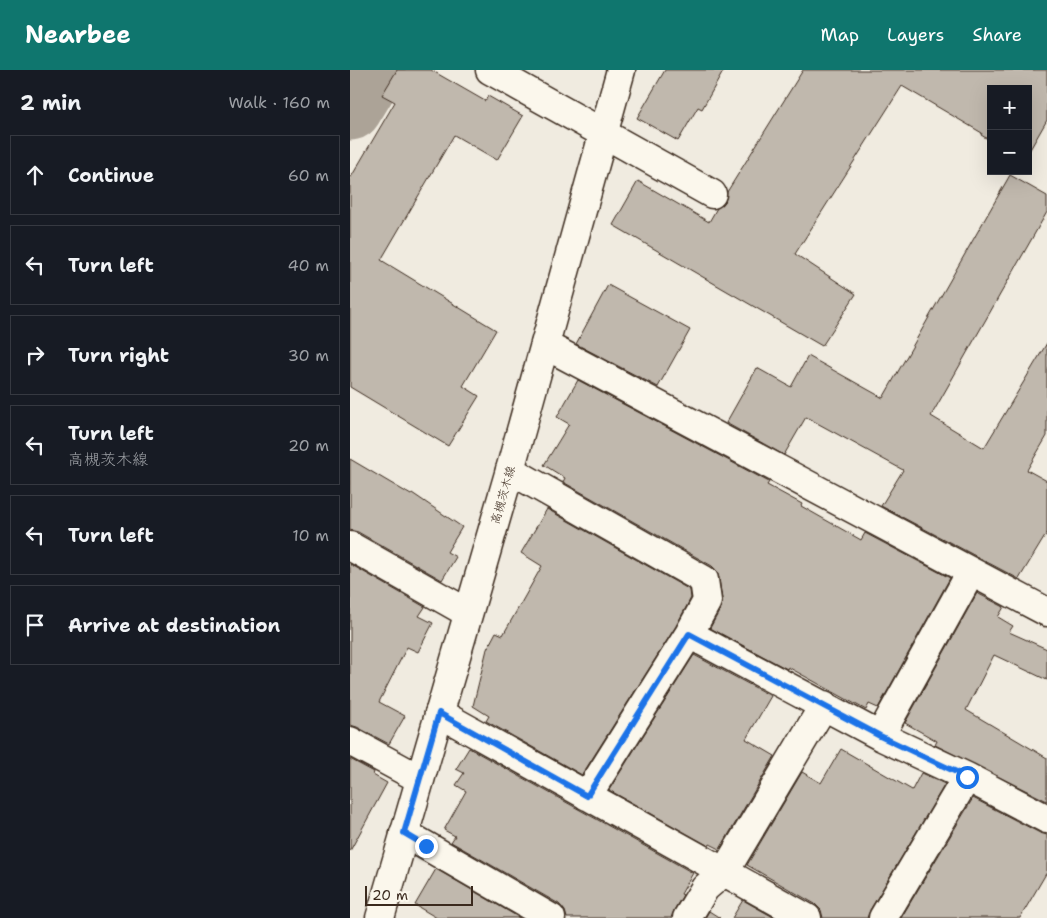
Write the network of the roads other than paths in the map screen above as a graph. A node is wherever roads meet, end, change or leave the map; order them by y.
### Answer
1 (490, 70) edge
2 (621, 70) edge
3 (603, 133) junction
4 (712, 194) dead end
5 (545, 345) junction
6 (510, 470) junction
7 (350, 546) edge
8 (971, 572) junction
9 (1047, 612) edge
10 (468, 613) junction
11 (689, 634) junction
12 (824, 706) junction
13 (439, 713) junction
14 (880, 736) junction
15 (350, 740) edge
16 (967, 777) junction
17 (420, 778) junction
18 (587, 796) junction
19 (1047, 819) edge
20 (404, 833) junction
21 (725, 871) junction
22 (380, 918) edge
23 (551, 918) edge
24 (687, 918) edge
25 (808, 918) edge
26 (883, 918) edge

1 - 3 street
2 - 3 street, 高槻茨木線
3 - 4 street
3 - 5 street, 高槻茨木線
5 - 6 street, 高槻茨木線
5 - 8 street
6 - 10 street, 高槻茨木線
6 - 11 street
7 - 10 street
8 - 9 street
8 - 14 street
10 - 13 street, 高槻茨木線
11 - 12 street
11 - 18 street
12 - 14 street
12 - 21 street
13 - 17 street, 高槻茨木線
13 - 18 street
14 - 16 street
15 - 17 street
16 - 19 street
16 - 26 street
17 - 20 street, 高槻茨木線
18 - 21 street
20 - 22 street, 高槻茨木線
20 - 23 street
21 - 24 street
21 - 25 street

